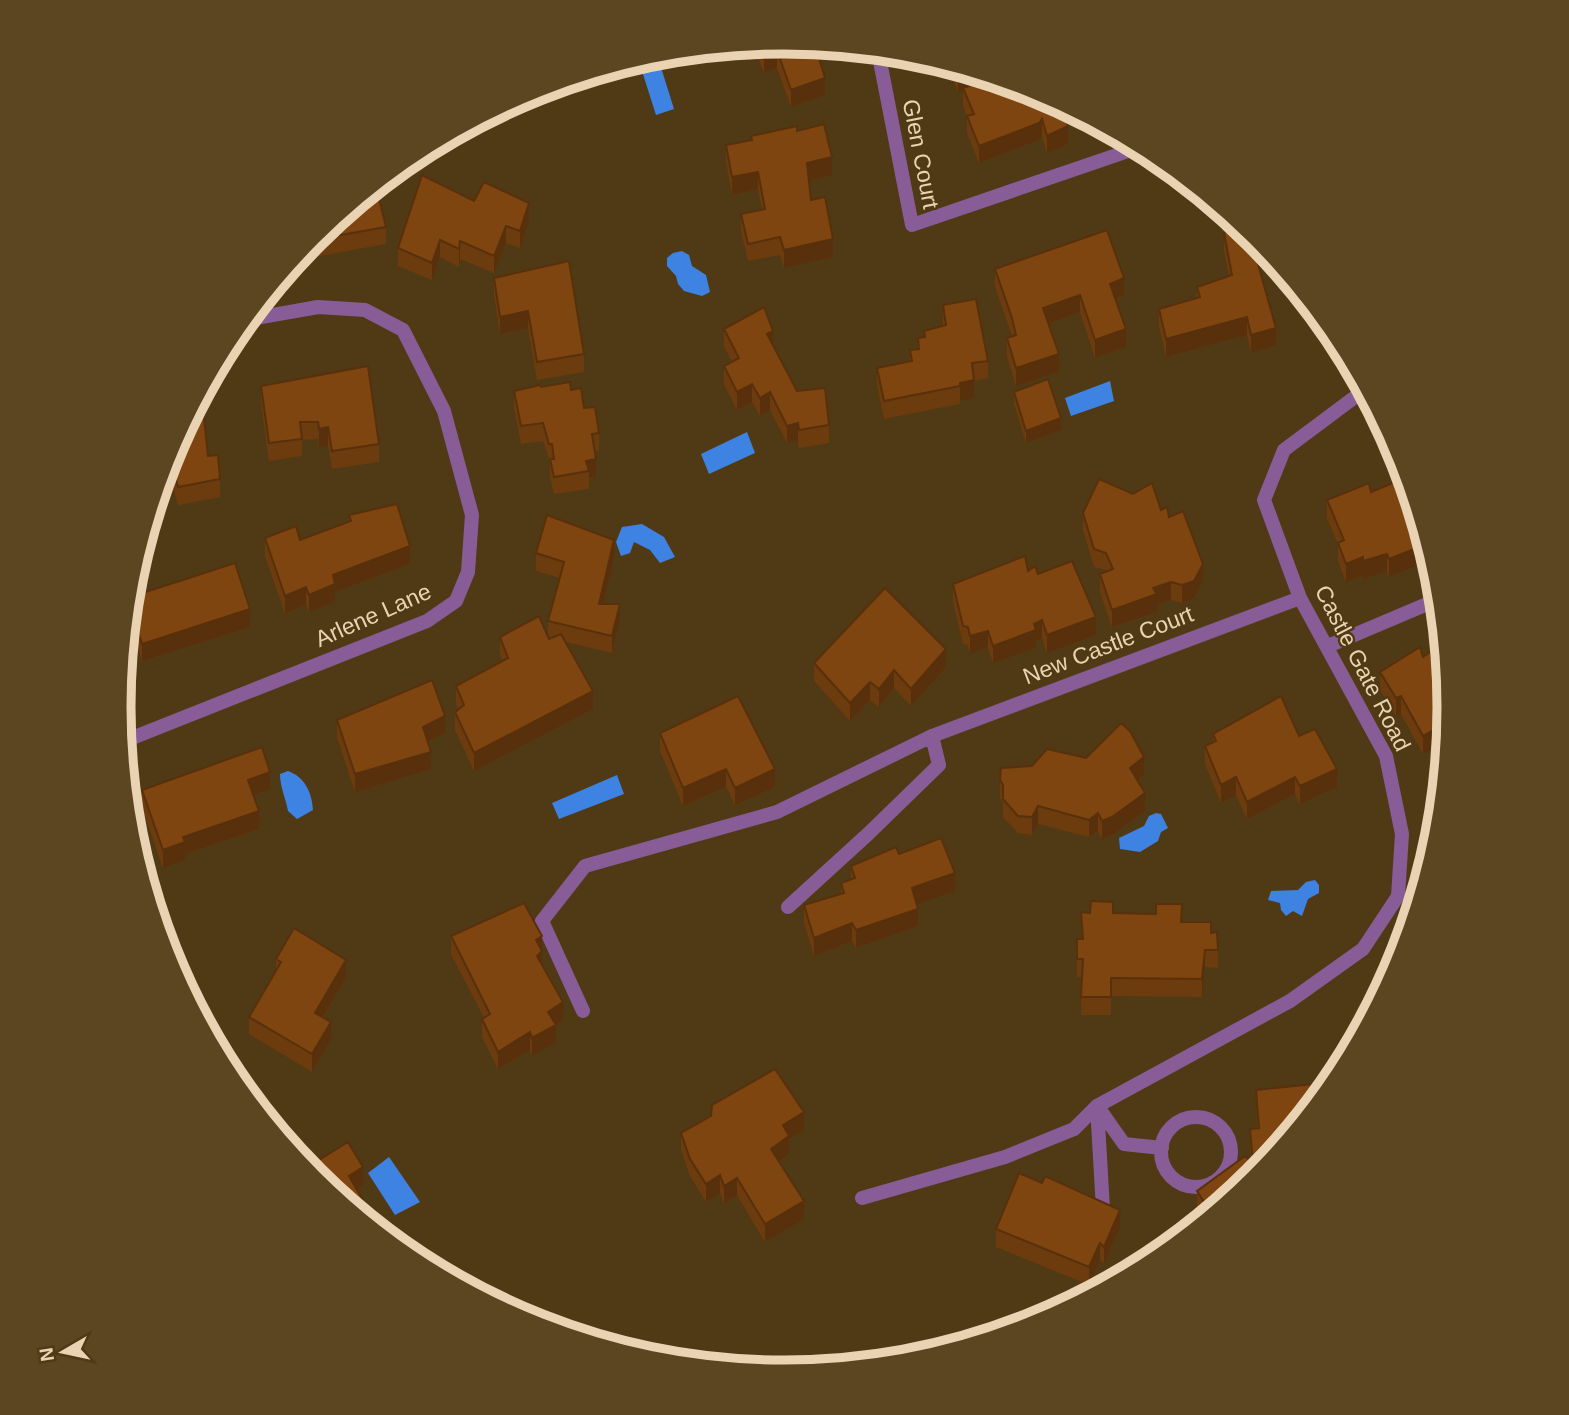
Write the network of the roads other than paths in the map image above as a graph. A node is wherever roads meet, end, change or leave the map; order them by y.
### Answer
1 (879, 62) edge
2 (1127, 152) edge
3 (261, 317) edge
4 (1357, 395) edge
5 (1300, 598) junction
6 (1429, 603) edge
7 (1328, 646) junction
8 (932, 736) junction
9 (132, 738) edge
10 (788, 907) dead end
11 (583, 1011) dead end
12 (1097, 1107) junction
13 (1161, 1148) junction
14 (862, 1198) dead end
15 (1104, 1209) edge

1 - 2 street, Glen Court
3 - 9 street, Arlene Lane
4 - 5 street, Castle Gate Road
5 - 7 street, Castle Gate Road
5 - 8 street, New Castle Court
6 - 7 street
7 - 12 street, Castle Gate Road
8 - 10 street
8 - 11 street, New Castle Court
12 - 13 street
12 - 14 street, Castle Gate Road
12 - 15 street
13 - 13 street

